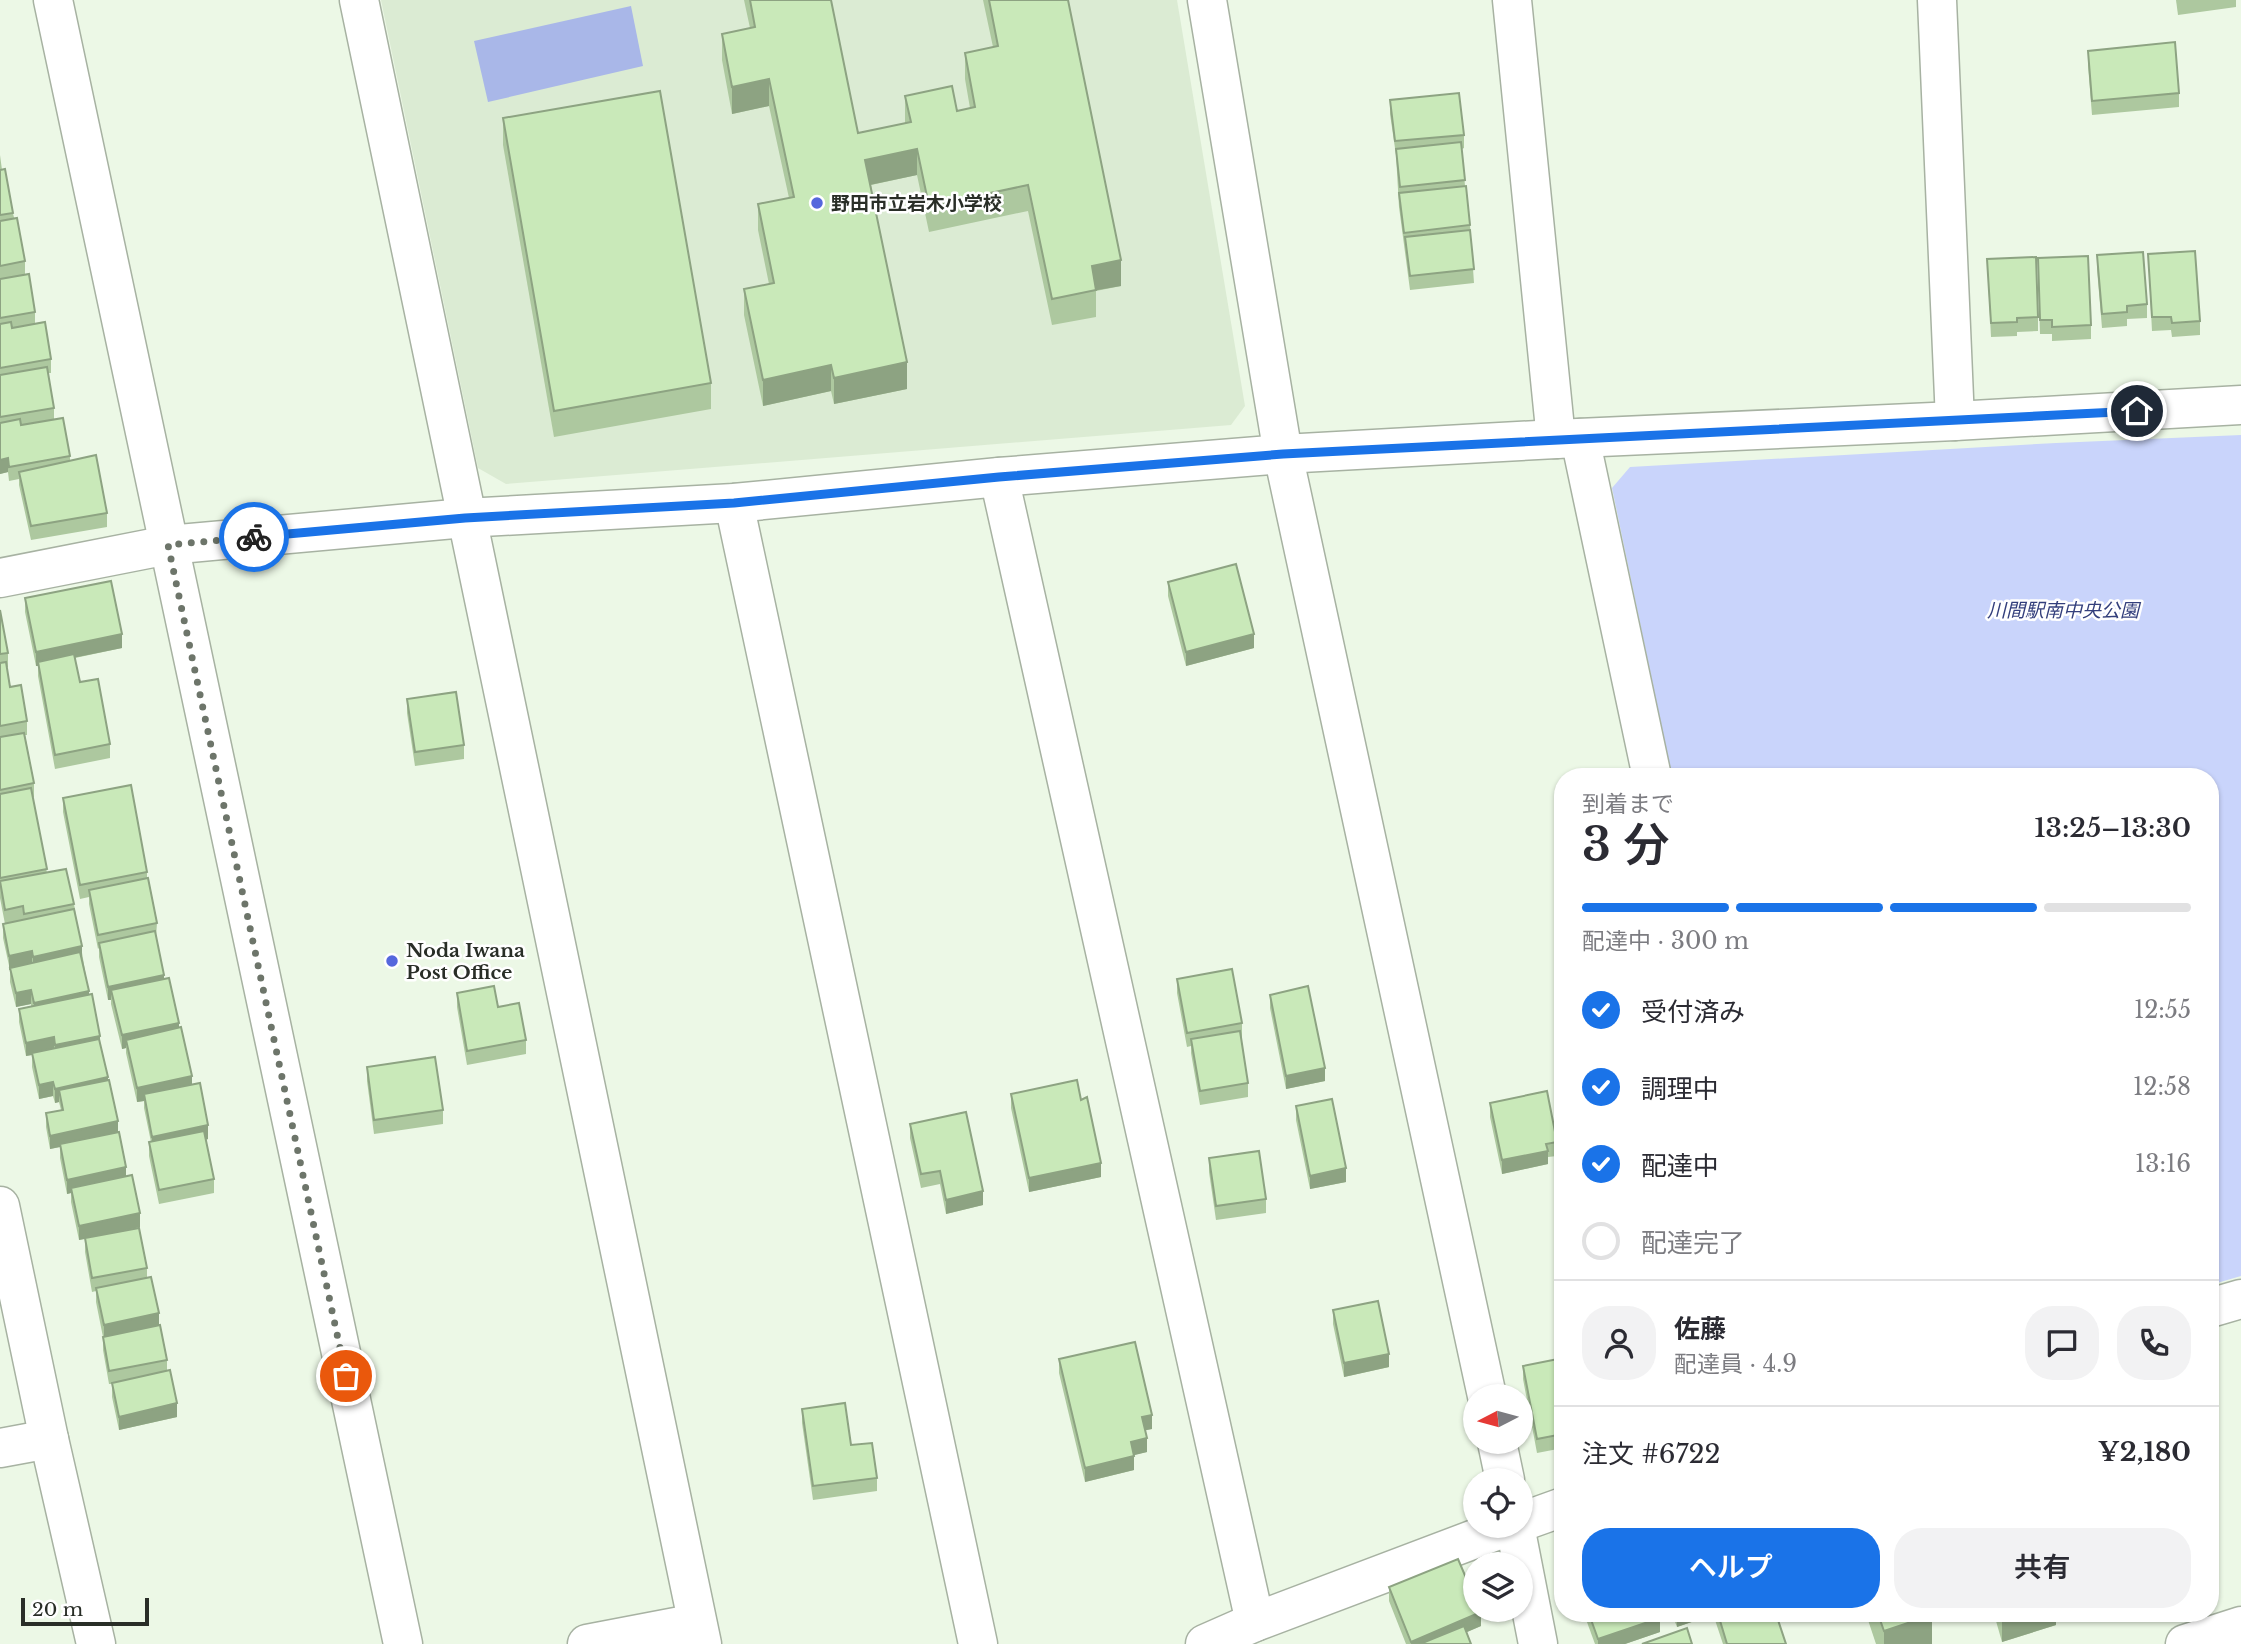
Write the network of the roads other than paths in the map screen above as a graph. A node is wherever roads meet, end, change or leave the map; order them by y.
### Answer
1 (53, 0) edge
2 (359, 0) edge
3 (1207, 0) edge
4 (1511, 0) edge
5 (1937, 0) edge
6 (2241, 405) edge
7 (1955, 421) junction
8 (1568, 439) junction
9 (1283, 454) junction
10 (999, 477) junction
11 (734, 503) junction
12 (465, 518) junction
13 (168, 545) junction
14 (0, 578) edge
15 (1650, 768) edge
16 (0, 1206) edge
17 (2241, 1299) edge
18 (2219, 1305) edge
19 (1484, 1384) edge
20 (49, 1439) junction
21 (0, 1448) edge
22 (1554, 1510) edge
23 (1533, 1518) edge
24 (1477, 1538) edge
25 (1517, 1538) edge
26 (1255, 1622) junction
27 (2241, 1626) edge
28 (699, 1634) edge
29 (96, 1644) edge
30 (403, 1644) edge
31 (587, 1644) edge
32 (978, 1644) edge
33 (1205, 1644) edge
34 (1538, 1644) edge
35 (2185, 1644) edge

1 - 13 street
2 - 12 street
3 - 9 street
4 - 8 street
5 - 7 street
6 - 7 street
7 - 8 street
8 - 9 street
8 - 15 street
9 - 10 street
9 - 19 street
10 - 11 street
10 - 26 street
11 - 12 street
11 - 32 street
12 - 13 street
12 - 28 street
13 - 14 street
13 - 30 street
16 - 20 street
17 - 18 street
20 - 21 street
20 - 29 street
22 - 23 street
24 - 26 street
25 - 34 street
26 - 33 street
27 - 35 street
28 - 31 street

